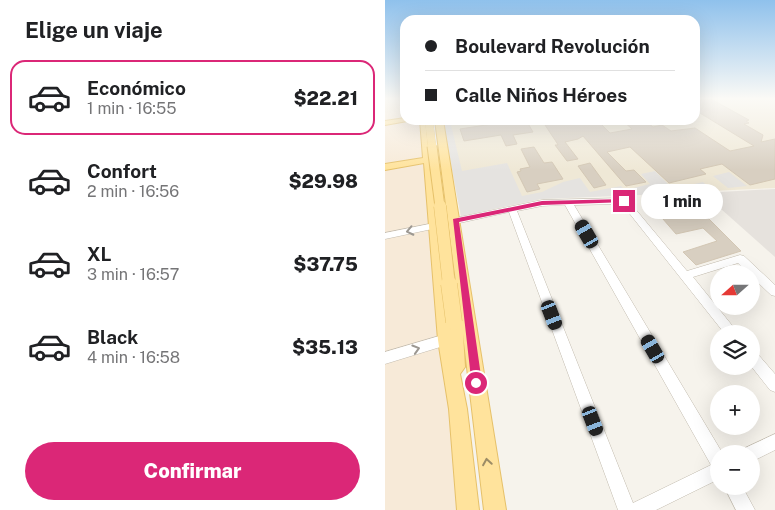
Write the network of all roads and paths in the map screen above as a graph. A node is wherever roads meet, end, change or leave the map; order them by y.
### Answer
1 (424, 125) edge
2 (430, 125) edge
3 (437, 125) edge
4 (438, 125) edge
5 (445, 157) junction
6 (427, 160) junction
7 (385, 167) edge
8 (568, 202) junction
9 (511, 208) junction
10 (455, 220) junction
11 (434, 226) junction
12 (385, 236) edge
13 (685, 275) junction
14 (775, 292) edge
15 (458, 322) junction
16 (726, 325) edge
17 (446, 340) junction
18 (385, 358) edge
19 (760, 367) edge
20 (775, 385) edge
21 (478, 401) junction
22 (458, 409) junction
23 (775, 442) edge
24 (710, 447) edge
25 (760, 450) edge
26 (710, 474) edge
27 (737, 495) edge
28 (469, 510) edge
29 (495, 510) edge
30 (627, 510) edge
31 (637, 510) edge
32 (746, 510) edge

1 - 6 main road
2 - 15 main road, bridge
3 - 15 main road
4 - 5 main road
5 - 6 main road
5 - 10 main road
6 - 7 main road
6 - 11 main road
8 - 9 street
8 - 13 street
8 - 24 street
9 - 10 street
9 - 30 street
10 - 21 main road
11 -> 12 street
11 - 17 main road
13 - 14 street
13 - 16 street
15 - 21 main road
15 - 22 main road
18 -> 17 street
17 - 22 main road
19 - 20 street
29 -> 21 main road
22 - 28 main road
23 - 25 street
26 - 31 street
27 - 32 street

